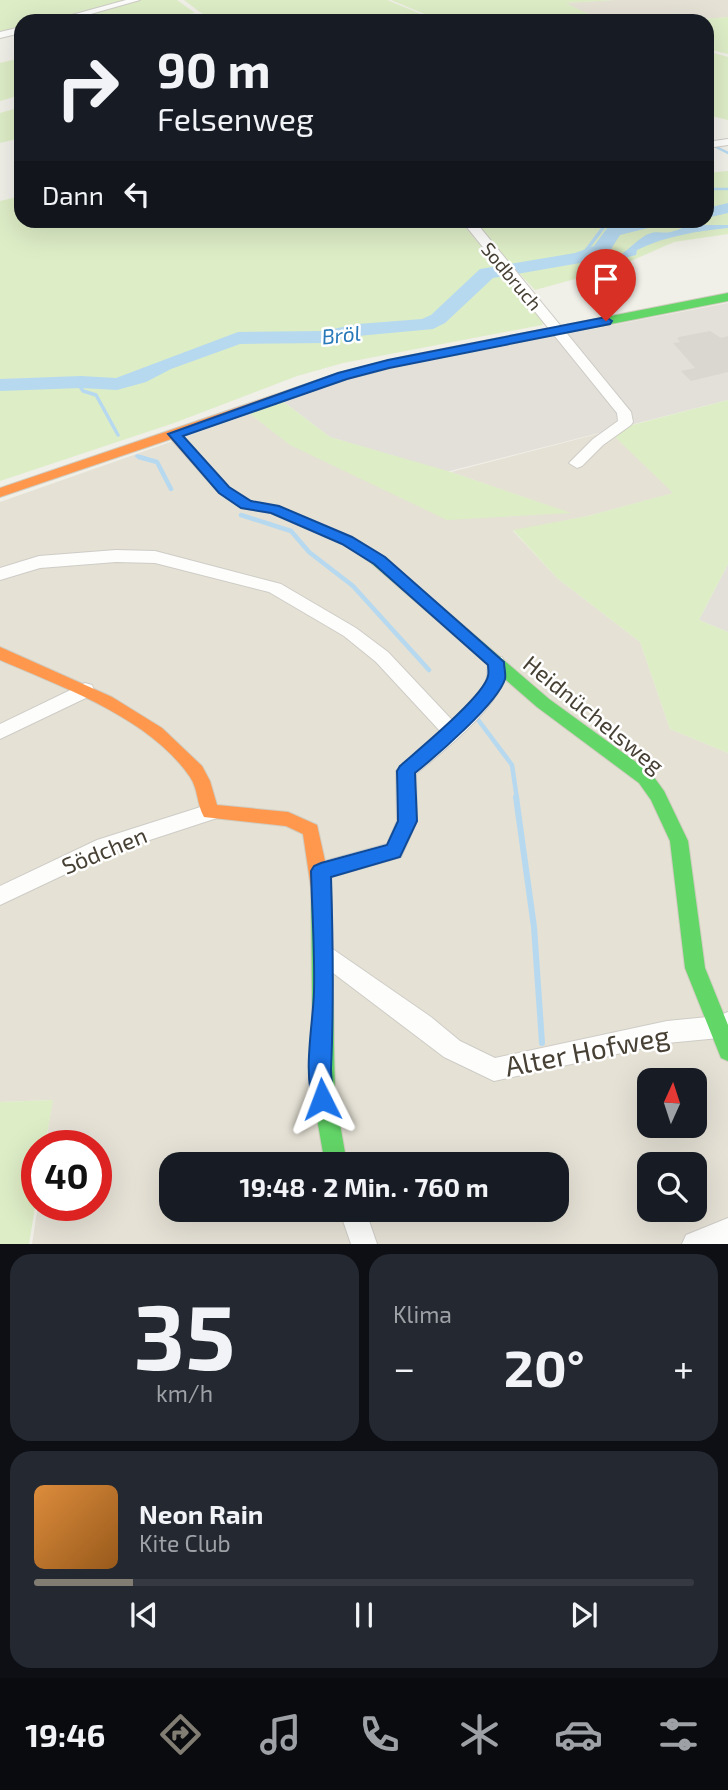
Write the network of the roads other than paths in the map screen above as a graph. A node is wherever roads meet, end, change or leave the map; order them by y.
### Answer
1 (136, 0) edge
2 (82, 14) edge
3 (473, 228) edge
4 (728, 297) edge
5 (557, 331) junction
6 (174, 434) junction
7 (577, 463) dead end
8 (0, 493) edge
9 (0, 574) edge
10 (0, 653) edge
11 (496, 662) junction
12 (85, 690) junction
13 (0, 732) edge
14 (452, 732) junction
15 (210, 812) junction
16 (321, 871) junction
17 (0, 896) edge
18 (324, 953) junction
19 (723, 1025) edge
20 (728, 1051) edge
21 (331, 1152) edge
22 (356, 1222) edge
23 (728, 1231) edge
24 (364, 1244) edge
25 (695, 1244) edge

1 - 2 street
3 - 5 street, Sodbruch
4 - 5 street
5 - 6 street
5 - 7 street, Sodbruch
6 - 8 street
6 - 11 street, Heidnüchelsweg
9 - 14 street
10 - 12 street
11 - 14 street
11 - 19 street, Heidnüchelsweg
12 - 13 street
12 - 15 street
14 - 16 street
15 - 16 street
15 - 17 street, Södchen
16 - 18 street
18 - 19 street, Alter Hofweg
18 - 21 street
19 - 20 street, Heidnüchelsweg
22 - 24 street
23 - 25 street

